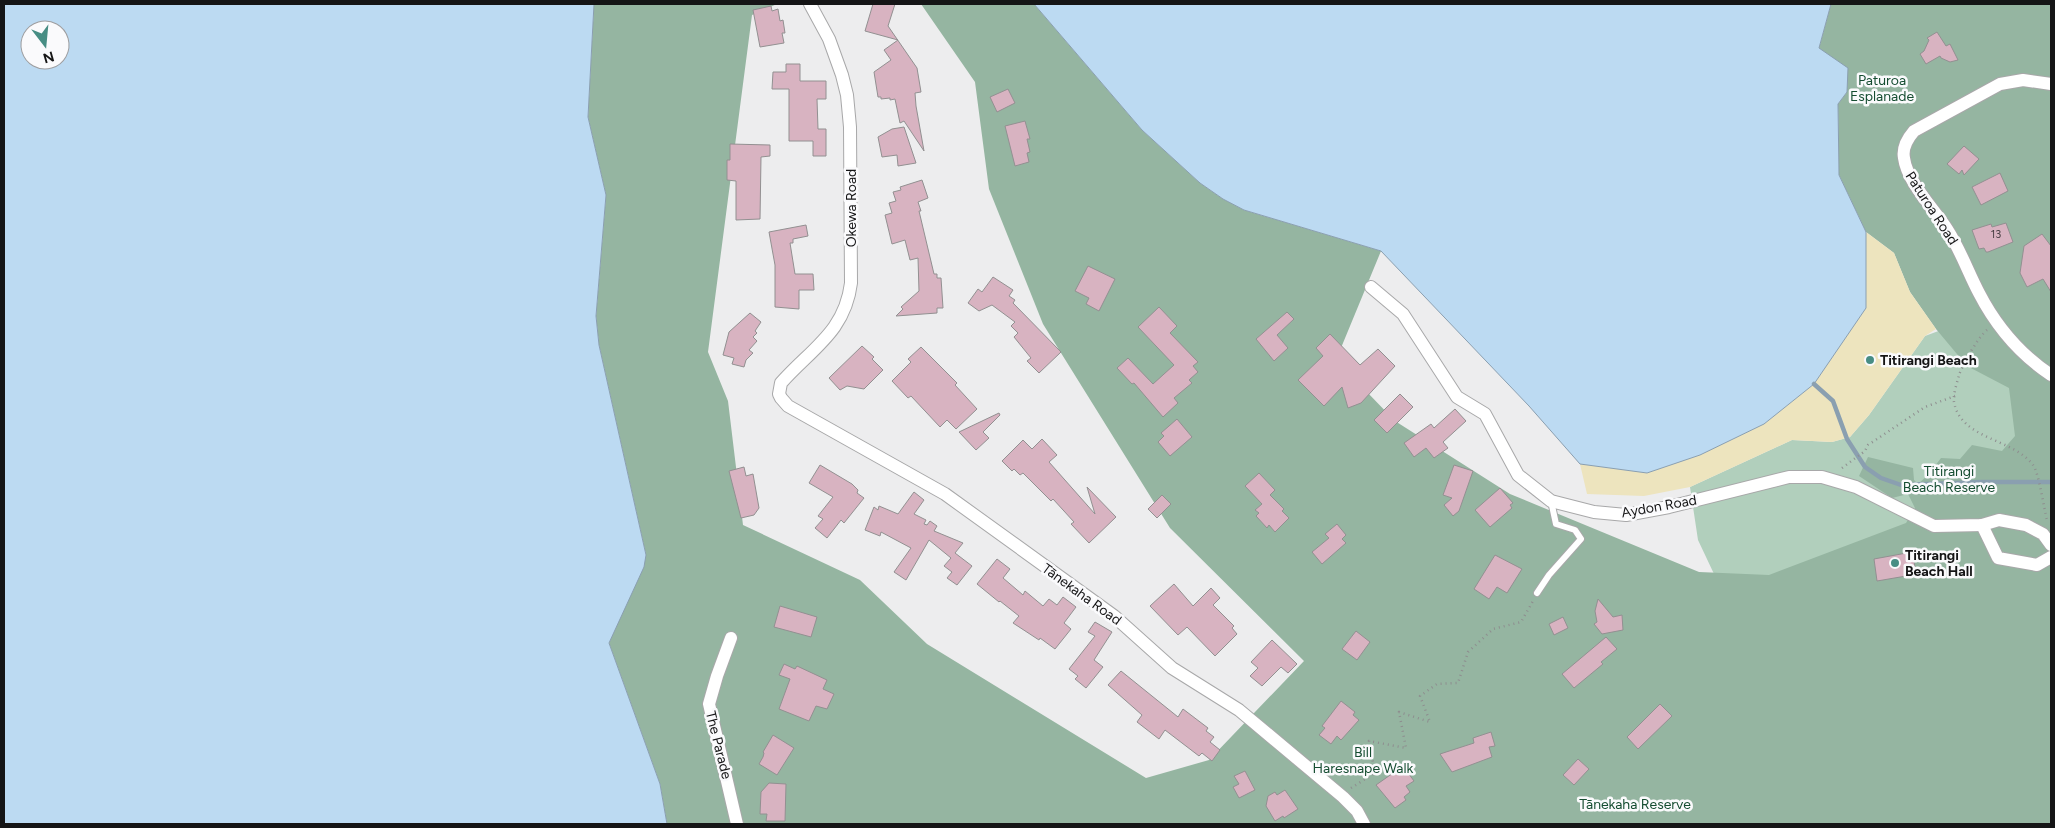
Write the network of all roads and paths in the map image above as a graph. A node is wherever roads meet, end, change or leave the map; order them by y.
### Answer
1 (810, 4) edge
2 (2051, 84) edge
3 (1371, 288) dead end
4 (1997, 324) junction
5 (2051, 375) edge
6 (779, 394) joint
7 (1955, 396) junction
8 (1853, 459) dead end
9 (2042, 500) dead end
10 (1552, 501) junction
11 (1982, 525) junction
12 (2051, 545) edge
13 (2051, 557) edge
14 (1537, 593) joint
15 (731, 638) dead end
16 (1344, 797) junction
17 (737, 824) edge
18 (1364, 824) edge

1 - 6 street, Okewa Road
2 - 4 street, Paturoa Road
3 - 10 street, Aydon Road
4 - 5 street, Paturoa Road
4 - 7 path
6 - 16 street, Tānekaha Road
7 - 8 path
7 - 9 path
10 - 11 street, Aydon Road
10 - 14 lane
11 - 12 street, Aydon Road
11 - 13 street
14 - 16 path
15 - 17 street, The Parade
16 - 18 street, Tānekaha Road

